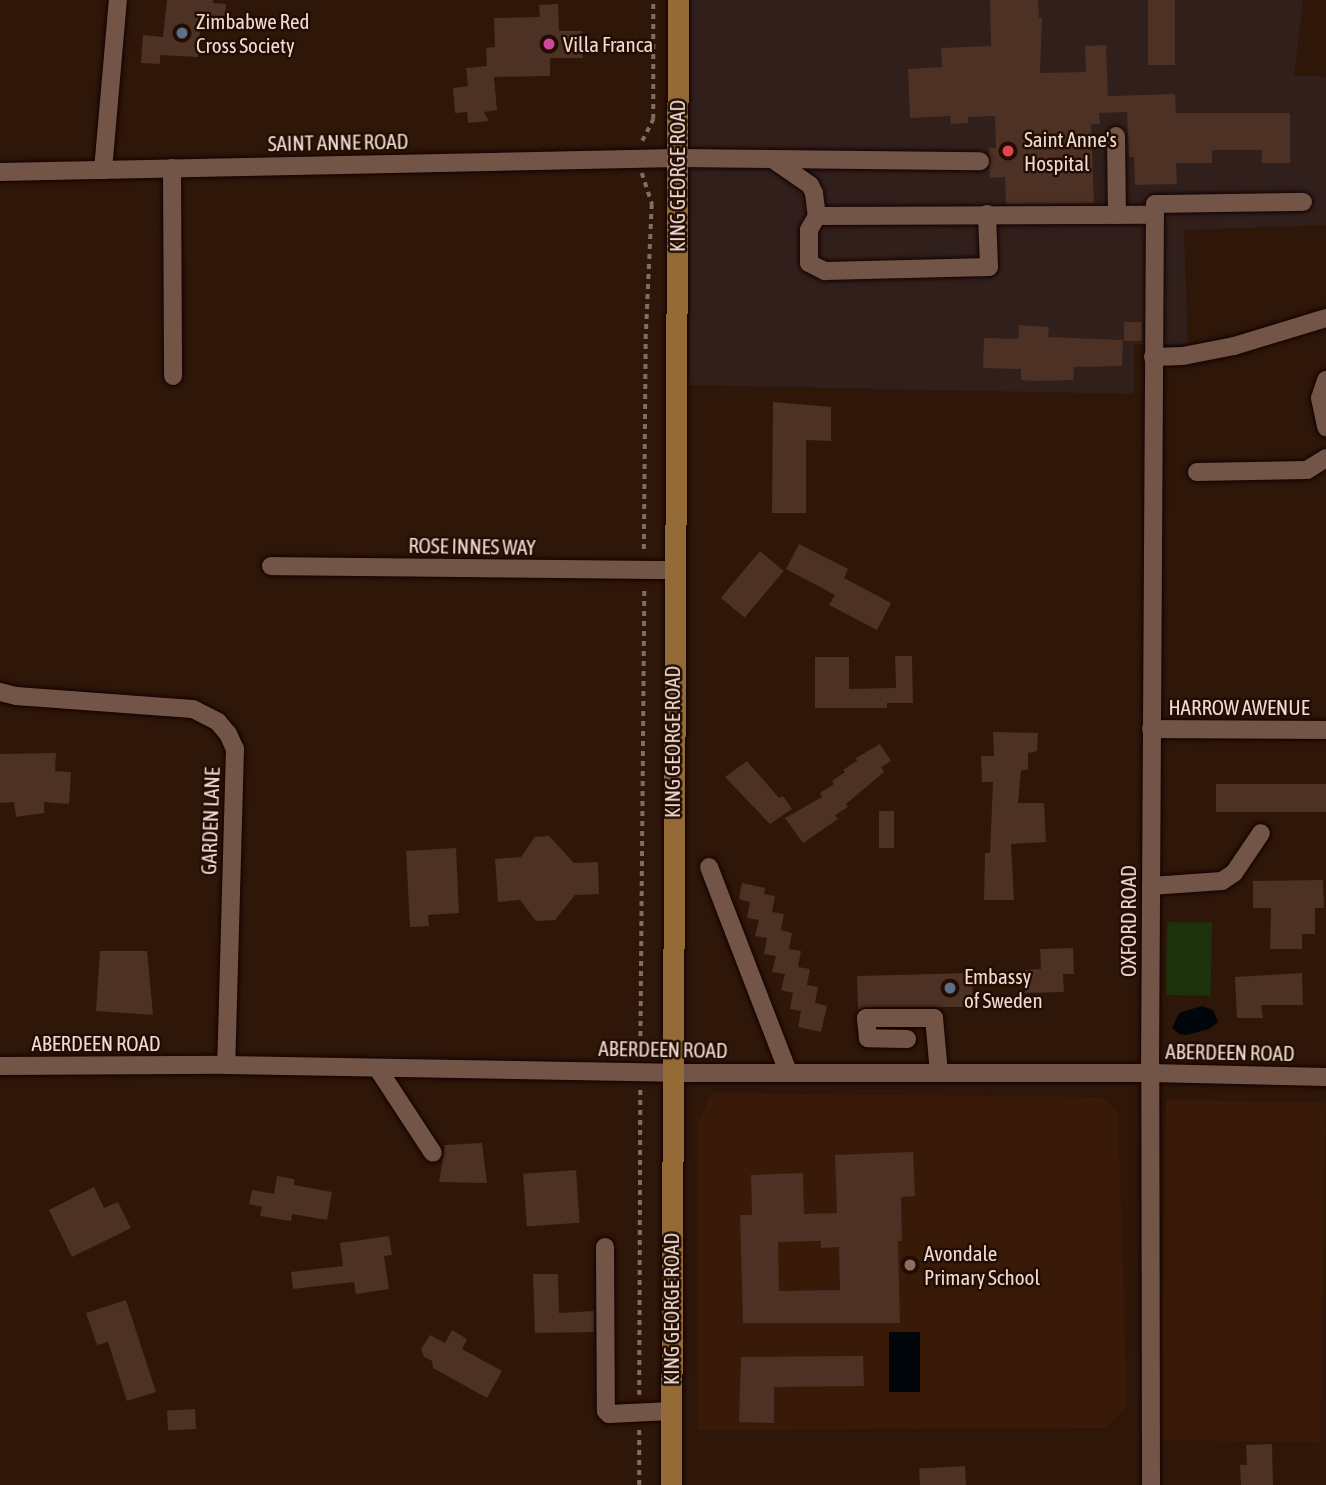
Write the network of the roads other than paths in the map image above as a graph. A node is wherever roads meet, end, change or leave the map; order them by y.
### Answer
1 (118, 0) edge
2 (678, 0) edge
3 (1116, 136) dead end
4 (677, 158) junction
5 (774, 160) junction
6 (980, 161) dead end
7 (172, 168) junction
8 (103, 170) junction
9 (0, 172) edge
10 (1304, 202) dead end
11 (987, 214) junction
12 (1117, 215) junction
13 (1155, 215) junction
14 (817, 216) junction
15 (1326, 318) edge
16 (1153, 357) junction
17 (173, 376) dead end
18 (1326, 380) edge
19 (1326, 427) edge
20 (1326, 458) edge
21 (1197, 472) dead end
22 (271, 566) dead end
23 (673, 570) junction
24 (0, 692) edge
25 (1151, 729) junction
26 (1326, 730) edge
27 (1261, 833) dead end
28 (709, 867) dead end
29 (1151, 886) junction
30 (907, 1039) dead end
31 (226, 1065) junction
32 (0, 1066) edge
33 (378, 1069) junction
34 (788, 1072) junction
35 (672, 1073) junction
36 (939, 1073) junction
37 (1150, 1073) junction
38 (1326, 1077) edge
39 (433, 1153) dead end
40 (605, 1247) dead end
41 (671, 1411) junction
42 (671, 1485) edge
43 (1151, 1485) edge

1 - 8 street
2 - 4 main road, KING GEORGE ROAD
3 - 12 street
4 - 5 street, SAINT ANNE ROAD
4 - 7 street, SAINT ANNE ROAD
4 - 23 main road, KING GEORGE ROAD
5 - 6 street, SAINT ANNE ROAD
5 - 14 street
7 - 8 street, SAINT ANNE ROAD
7 - 17 street
8 - 9 street, SAINT ANNE ROAD
10 - 13 street
11 - 12 street
11 - 14 street
11 - 14 street
12 - 13 street
13 - 16 street, OXFORD ROAD
15 - 16 street
16 - 25 street, OXFORD ROAD
18 - 19 street
20 - 21 street
22 - 23 street, ROSE INNES WAY
23 - 35 main road, KING GEORGE ROAD
24 - 31 street, GARDEN LANE
25 - 26 street, HARROW AWENUE
25 - 29 street, OXFORD ROAD
27 - 29 street
28 - 34 street
29 - 37 street, OXFORD ROAD
30 - 36 street
31 - 32 street, ABERDEEN ROAD
31 - 33 street, ABERDEEN ROAD
33 - 35 street, ABERDEEN ROAD
33 - 39 street
34 - 35 street, ABERDEEN ROAD
34 - 36 street, ABERDEEN ROAD
35 - 41 main road, KING GEORGE ROAD
36 - 37 street, ABERDEEN ROAD
37 - 38 street, ABERDEEN ROAD
37 - 43 street, OXFORD ROAD
40 - 41 street
41 - 42 main road, KING GEORGE ROAD

